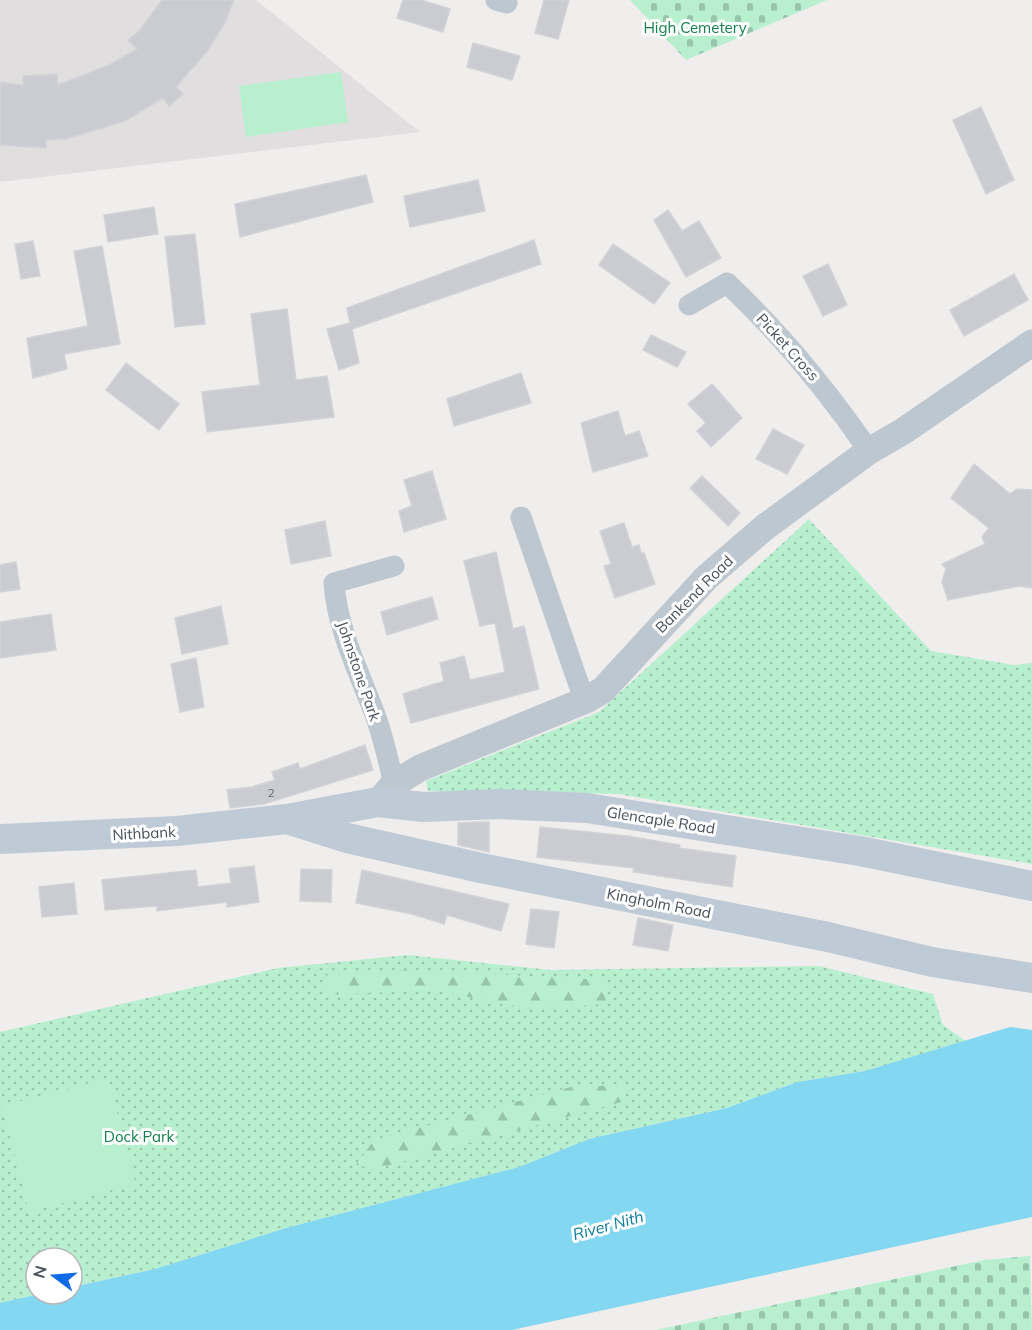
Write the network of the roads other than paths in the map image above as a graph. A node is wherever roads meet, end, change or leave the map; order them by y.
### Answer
1 (689, 305) dead end
2 (1032, 343) edge
3 (869, 451) junction
4 (521, 517) dead end
5 (394, 566) dead end
6 (586, 700) junction
7 (386, 793) junction
8 (287, 819) junction
9 (0, 839) edge
10 (1032, 885) edge
11 (1032, 978) edge

1 - 3 street, Picket Cross
2 - 3 street, Bankend Road
3 - 6 street, Bankend Road
4 - 6 street
5 - 7 street, Johnstone Park
6 - 7 street, Bankend Road
7 - 8 main road, Glencaple Road
7 - 10 main road, Glencaple Road
8 - 9 main road, Nithbank
8 - 11 main road, Kingholm Road

